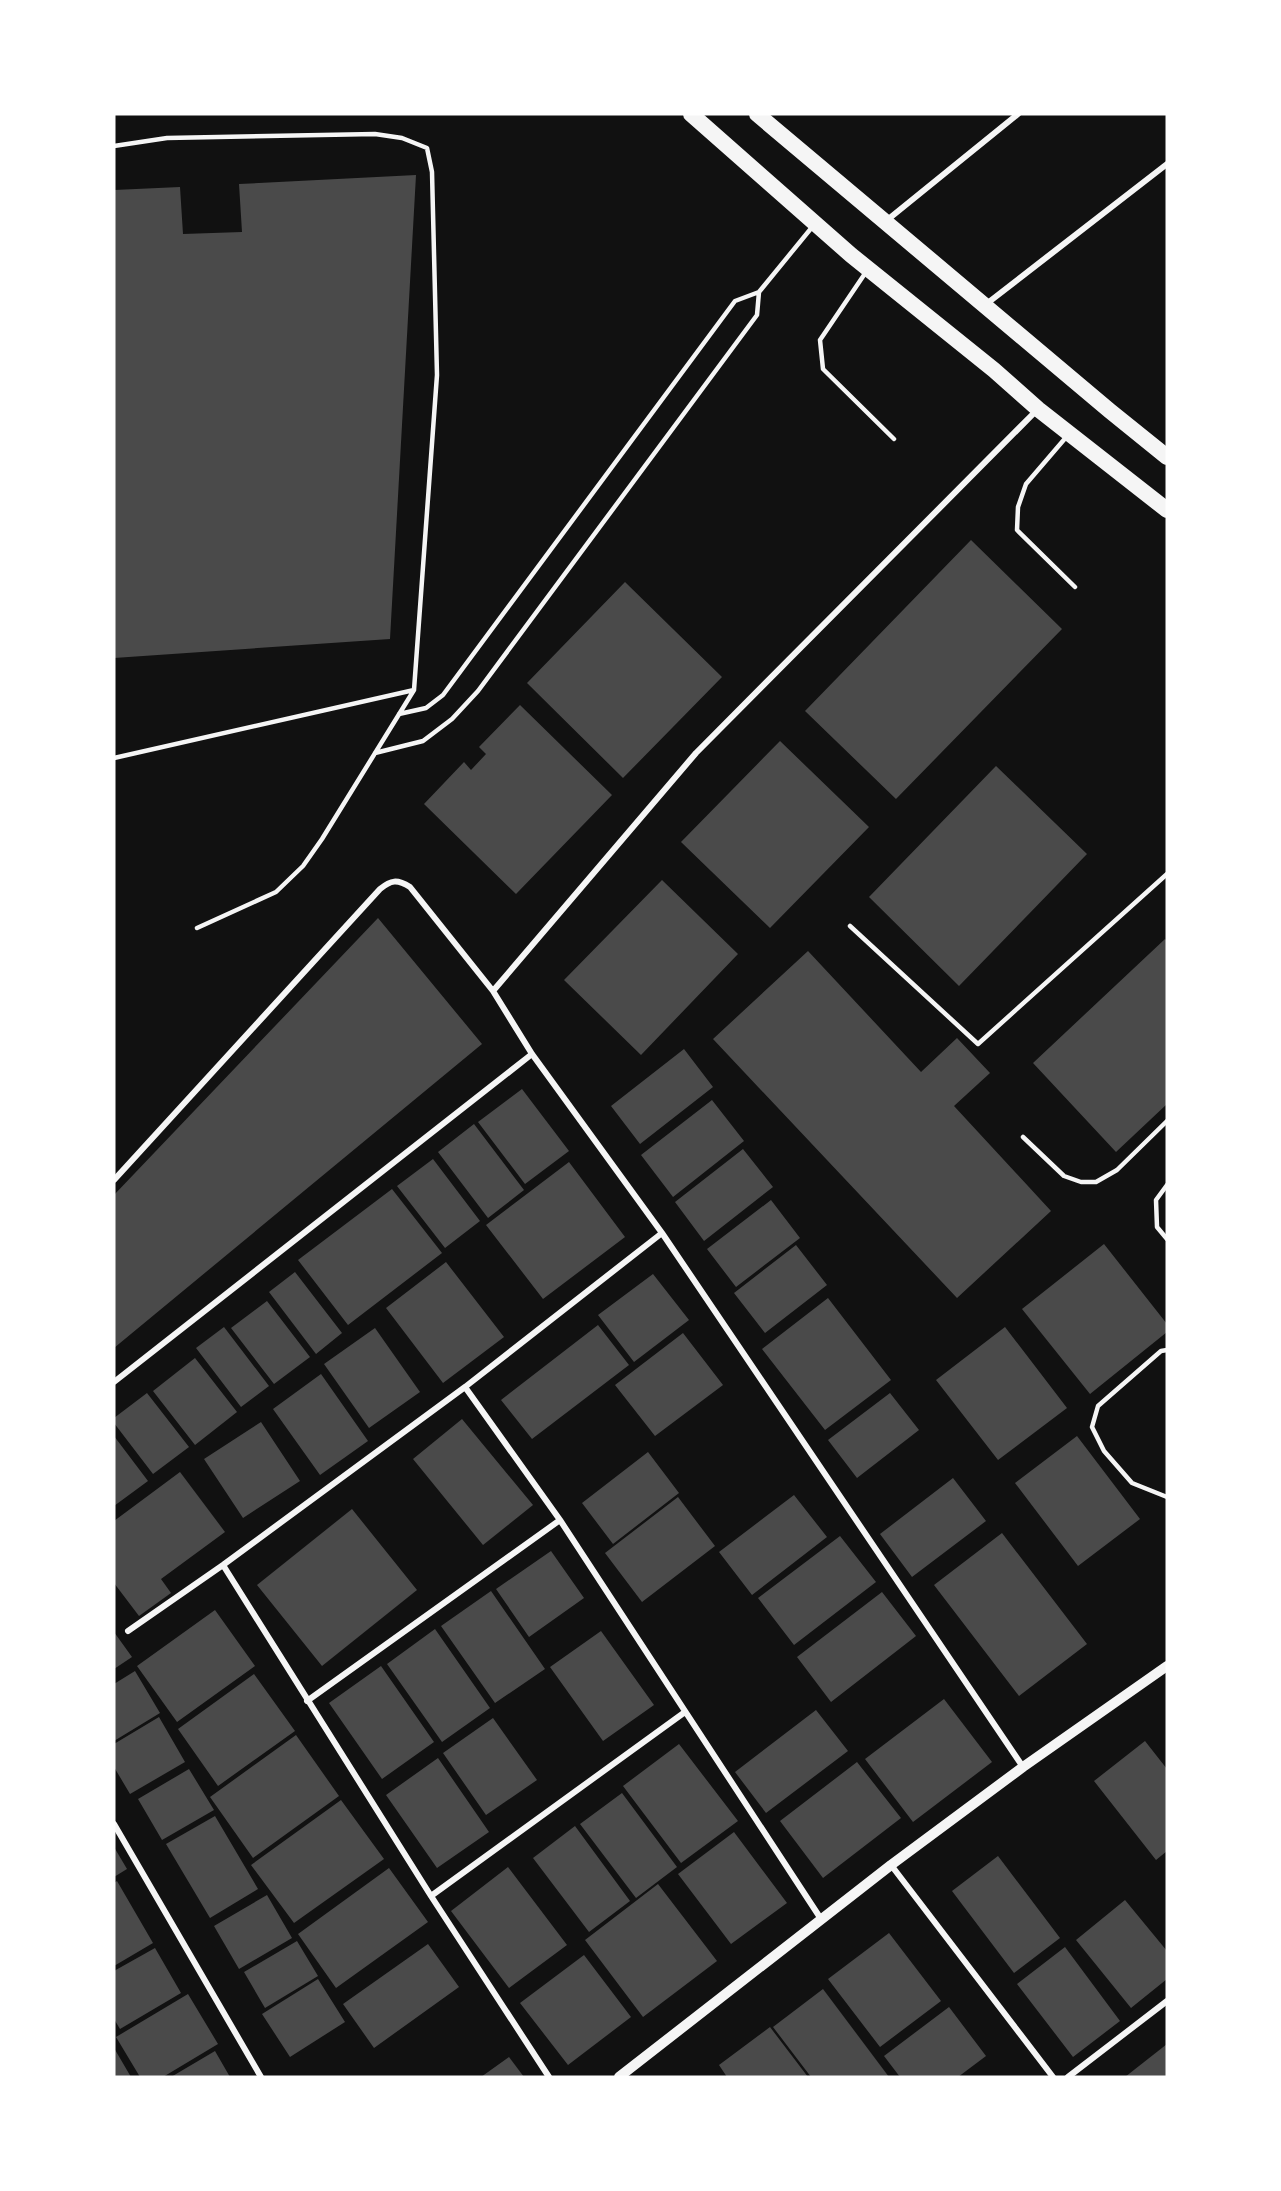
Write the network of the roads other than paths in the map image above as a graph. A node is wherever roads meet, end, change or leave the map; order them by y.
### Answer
1 (691, 114) edge
2 (757, 114) edge
3 (1018, 114) edge
4 (114, 146) edge
5 (1167, 164) edge
6 (885, 221) junction
7 (815, 224) junction
8 (868, 269) junction
9 (759, 292) junction
10 (985, 305) junction
11 (1038, 409) junction
12 (1069, 433) junction
13 (894, 439) dead end
14 (1167, 457) edge
15 (1167, 510) edge
16 (1075, 587) dead end
17 (414, 690) junction
18 (399, 714) junction
19 (375, 753) junction
20 (114, 758) edge
21 (1167, 874) edge
22 (850, 927) dead end
23 (197, 928) dead end
24 (493, 991) junction
25 (532, 1054) junction
26 (1167, 1121) edge
27 (1023, 1137) dead end
28 (114, 1180) edge
29 (1167, 1185) edge
30 (662, 1233) junction
31 (1167, 1239) edge
32 (1167, 1350) edge
33 (114, 1382) edge
34 (465, 1388) junction
35 (1167, 1497) edge
36 (560, 1520) junction
37 (223, 1565) junction
38 (128, 1631) dead end
39 (1167, 1666) edge
40 (307, 1701) junction
41 (685, 1712) junction
42 (1023, 1767) junction
43 (114, 1824) edge
44 (891, 1865) junction
45 (430, 1896) junction
46 (821, 1919) junction
47 (1167, 2001) edge
48 (261, 2077) edge
49 (549, 2077) edge
50 (619, 2077) edge
51 (1053, 2077) edge
52 (1068, 2077) edge

1 - 7 highway
2 - 6 highway
3 - 6 street
4 - 17 lane
5 - 10 street
6 - 10 highway
7 - 8 highway
7 - 9 lane
8 - 11 highway
8 - 13 lane
9 - 18 lane
9 - 19 lane
10 - 14 highway
11 - 12 highway
11 - 24 street
12 - 15 highway
12 - 16 lane
17 - 18 lane
17 - 20 lane
18 - 19 lane
19 - 23 lane
21 - 22 lane
24 - 25 street
24 - 28 street
25 - 30 street
25 - 33 street
26 - 27 lane
29 - 31 lane
30 - 34 street
30 - 42 street
32 - 35 lane
34 - 36 street
34 - 37 street
36 - 40 street
36 - 41 street
37 - 38 street
37 - 40 street
39 - 42 street
40 - 45 street
41 - 45 street
41 - 46 street
42 - 44 street
43 - 48 street
44 - 46 street
44 - 51 street
45 - 49 street
46 - 50 street
47 - 52 street

